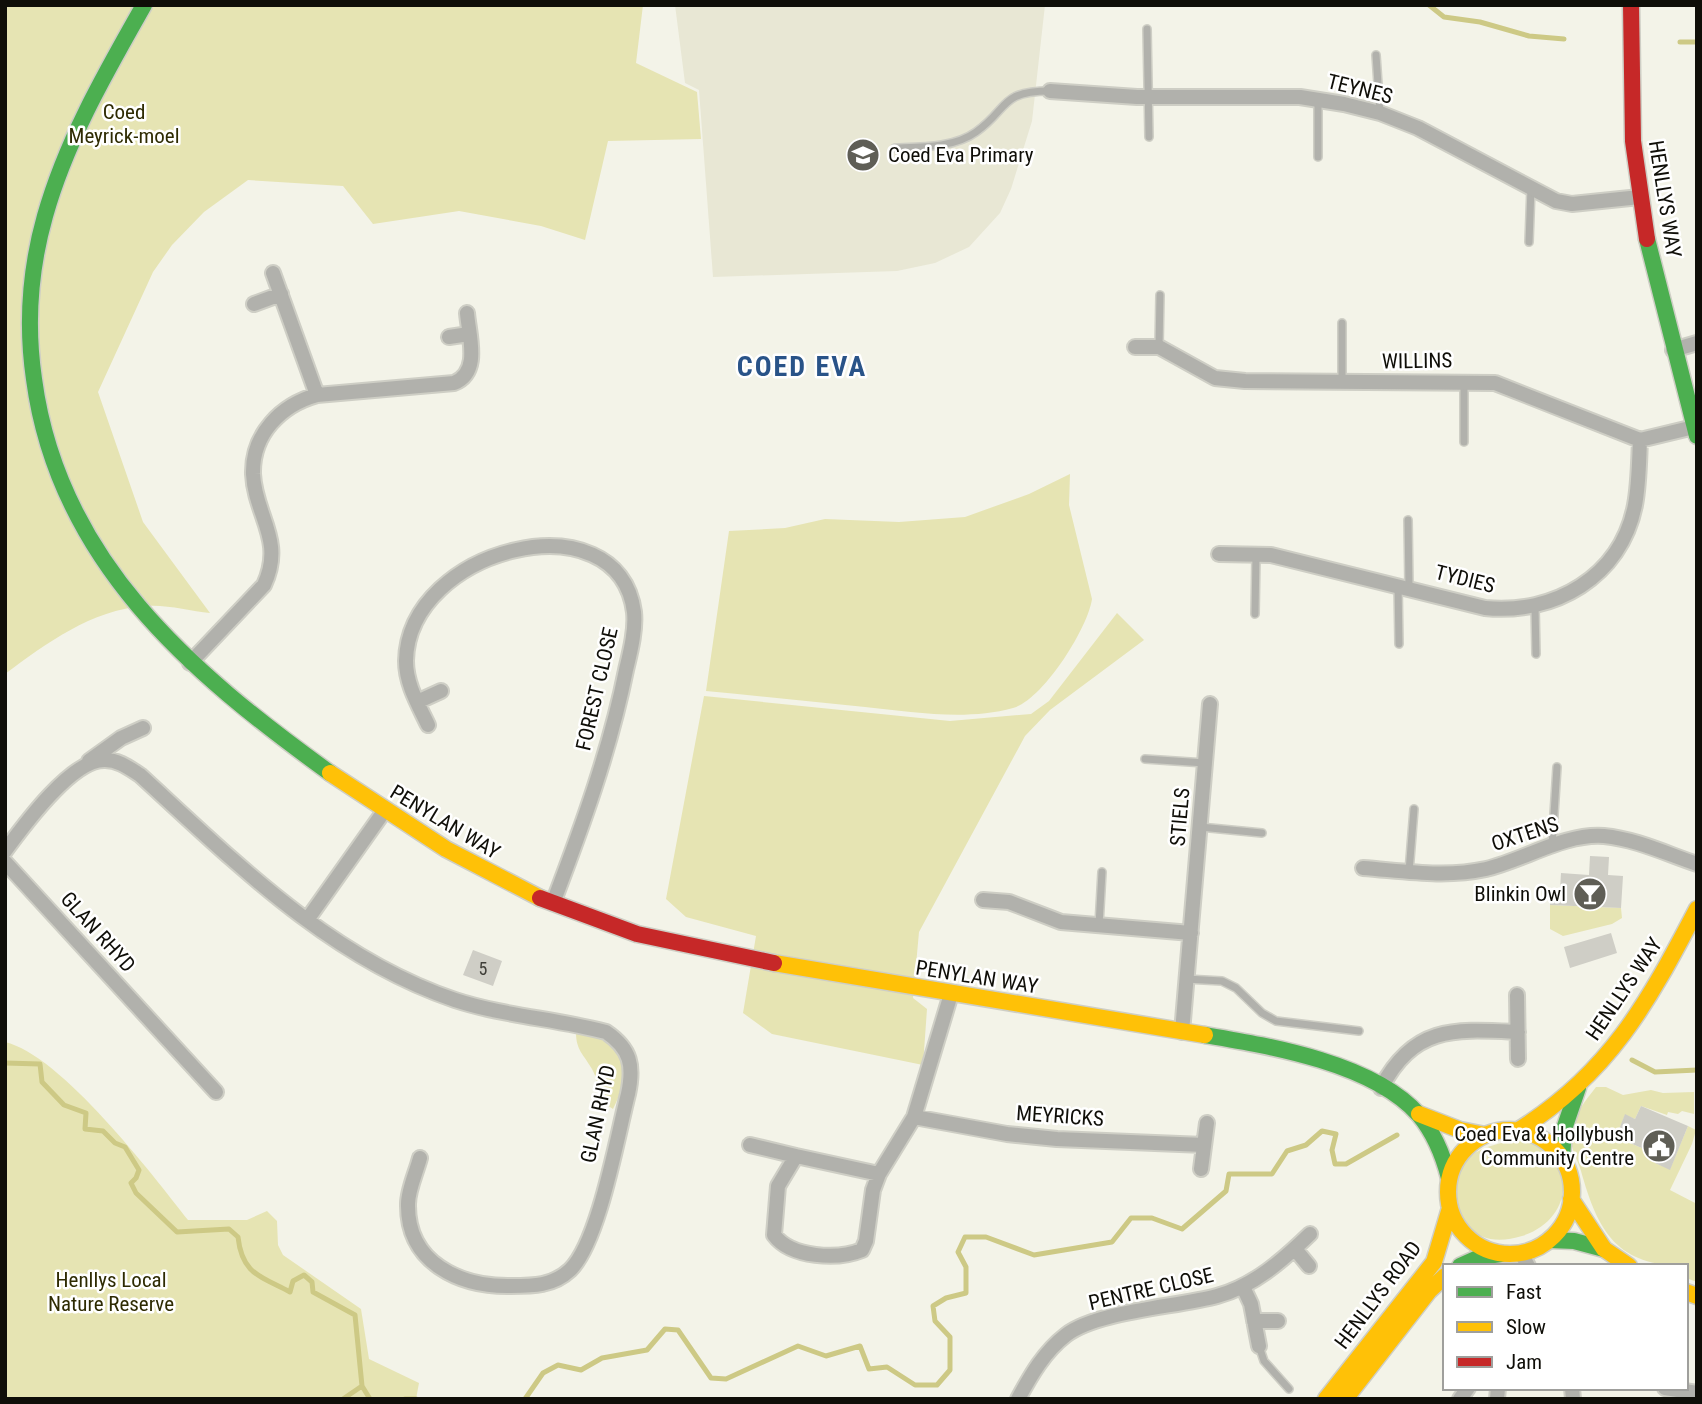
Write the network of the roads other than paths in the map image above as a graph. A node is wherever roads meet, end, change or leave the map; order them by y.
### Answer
1 (144, 5) edge
2 (1631, 5) edge
3 (1147, 29) dead end
4 (1376, 55) dead end
5 (1050, 91) joint
6 (1148, 97) junction
7 (1318, 100) junction
8 (1380, 113) junction
9 (1149, 136) dead end
10 (895, 148) dead end
11 (1318, 157) dead end
12 (1531, 188) junction
13 (1640, 197) junction
14 (1529, 242) dead end
15 (273, 272) dead end
16 (281, 294) junction
17 (1160, 295) dead end
18 (254, 304) dead end
19 (467, 313) dead end
20 (1342, 323) dead end
21 (469, 334) junction
22 (449, 337) dead end
23 (1697, 343) edge
24 (1135, 347) dead end
25 (1159, 347) junction
26 (1673, 350) junction
27 (1342, 382) junction
28 (1464, 382) junction
29 (317, 396) junction
30 (1695, 432) edge
31 (1640, 440) junction
32 (1464, 442) dead end
33 (1408, 520) dead end
34 (1219, 554) dead end
35 (1256, 555) junction
36 (1404, 585) junction
37 (1535, 607) junction
38 (1255, 614) dead end
39 (1399, 644) dead end
40 (1535, 654) dead end
41 (190, 663) junction
42 (442, 691) dead end
43 (417, 702) junction
44 (1210, 704) dead end
45 (428, 725) dead end
46 (143, 728) dead end
47 (1145, 759) dead end
48 (1205, 763) junction
49 (85, 764) junction
50 (1557, 766) dead end
51 (1414, 809) dead end
52 (385, 810) junction
53 (1200, 827) junction
54 (1262, 833) dead end
55 (1551, 848) junction
56 (5, 851) edge
57 (5, 862) edge
58 (1697, 864) edge
59 (1363, 868) dead end
60 (1102, 872) dead end
61 (1409, 872) junction
62 (983, 900) dead end
63 (553, 903) junction
64 (1697, 909) edge
65 (307, 920) junction
66 (1099, 925) junction
67 (1191, 933) junction
68 (1186, 979) junction
69 (951, 994) junction
70 (1517, 995) dead end
71 (1182, 1031) junction
72 (1359, 1031) dead end
73 (1518, 1031) junction
74 (1518, 1059) dead end
75 (1579, 1087) junction
76 (1381, 1088) junction
77 (216, 1092) dead end
78 (1418, 1113) junction
79 (914, 1117) junction
80 (1207, 1123) dead end
81 (1517, 1131) junction
82 (1485, 1135) junction
83 (750, 1145) dead end
84 (1204, 1145) junction
85 (796, 1156) junction
86 (420, 1158) dead end
87 (1562, 1159) junction
88 (1201, 1169) dead end
89 (879, 1174) junction
90 (1450, 1178) junction
91 (1571, 1199) junction
92 (1450, 1208) junction
93 (1310, 1234) dead end
94 (1550, 1240) junction
95 (1294, 1249) junction
96 (1604, 1249) junction
97 (1518, 1258) edge
98 (1464, 1264) edge
99 (1626, 1264) edge
100 (1309, 1266) dead end
101 (1443, 1278) edge
102 (1243, 1287) junction
103 (1254, 1321) junction
104 (1278, 1321) dead end
105 (1259, 1346) joint
106 (1289, 1389) dead end
107 (1678, 1390) edge
108 (1697, 1393) edge
109 (1017, 1399) edge
110 (1326, 1399) edge
111 (1345, 1399) edge

1 - 41 street, PENYLAN WAY
2 - 13 street, HENLLYS WAY
3 - 6 lane
4 - 8 lane
5 - 6 street, TEYNES
5 - 10 lane
6 - 7 street, TEYNES
6 - 9 lane
7 - 8 street, TEYNES
7 - 11 lane
8 - 12 street, TEYNES
12 - 13 street, TEYNES
12 - 14 lane
13 - 26 street, HENLLYS WAY
15 - 16 street
16 - 18 street
16 - 29 street
17 - 25 lane
19 - 21 street
20 - 27 lane
21 - 22 street
21 - 29 street
23 - 26 street
24 - 25 street, WILLINS
25 - 27 street, WILLINS
26 - 30 street, HENLLYS WAY
27 - 28 street, WILLINS
28 - 31 street, WILLINS
28 - 32 lane
29 - 41 street
30 - 31 street
31 - 37 street, TYDIES
33 - 36 lane
34 - 35 street, TYDIES
35 - 36 street, TYDIES
35 - 38 lane
36 - 37 street, TYDIES
36 - 39 lane
37 - 40 lane
41 - 52 street, PENYLAN WAY
42 - 43 street
43 - 45 street, FOREST CLOSE
43 - 63 street, FOREST CLOSE
44 - 48 street, STIELS
46 - 49 street
47 - 48 lane
48 - 53 street, STIELS
49 - 56 street
49 - 65 street, GLAN RHYD
50 - 55 lane
51 - 61 lane
52 - 63 street, PENYLAN WAY
52 - 65 street
53 - 54 lane
53 - 67 street, STIELS
55 - 58 street, OXTENS
55 - 61 street, OXTENS
57 - 77 street, GLAN RHYD
59 - 61 street, OXTENS
60 - 66 lane
62 - 66 street
63 - 69 street, PENYLAN WAY
64 - 75 street, HENLLYS WAY
65 - 86 street, GLAN RHYD
66 - 67 street
67 - 68 street, STIELS
68 - 71 street, STIELS
68 - 72 lane
69 - 71 street, PENYLAN WAY
69 - 79 street
70 - 73 street
71 - 76 street, PENYLAN WAY
73 - 74 street
73 - 76 street
75 - 81 street
75 - 87 street
76 - 78 street, PENYLAN WAY
78 - 82 street, PENYLAN WAY
78 - 90 street, PENYLAN WAY
79 - 84 street, MEYRICKS
79 - 89 street
80 - 84 street
81 - 82 street
81 - 87 street
82 - 90 street
83 - 85 street
84 - 88 street
85 - 89 street
85 - 89 street
87 - 91 street
90 - 92 street
91 - 94 street
91 - 96 street
92 - 97 street
92 - 110 street, HENLLYS ROAD
93 - 95 street, PENTRE CLOSE
94 - 96 street
94 - 97 street
95 - 100 street
95 - 102 street, PENTRE CLOSE
96 - 99 street
97 - 98 street
101 - 111 street, HENLLYS ROAD
102 - 103 street, PENTRE CLOSE
102 - 109 street, PENTRE CLOSE
103 - 104 street
103 - 105 street, PENTRE CLOSE
105 - 106 lane
107 - 108 street

